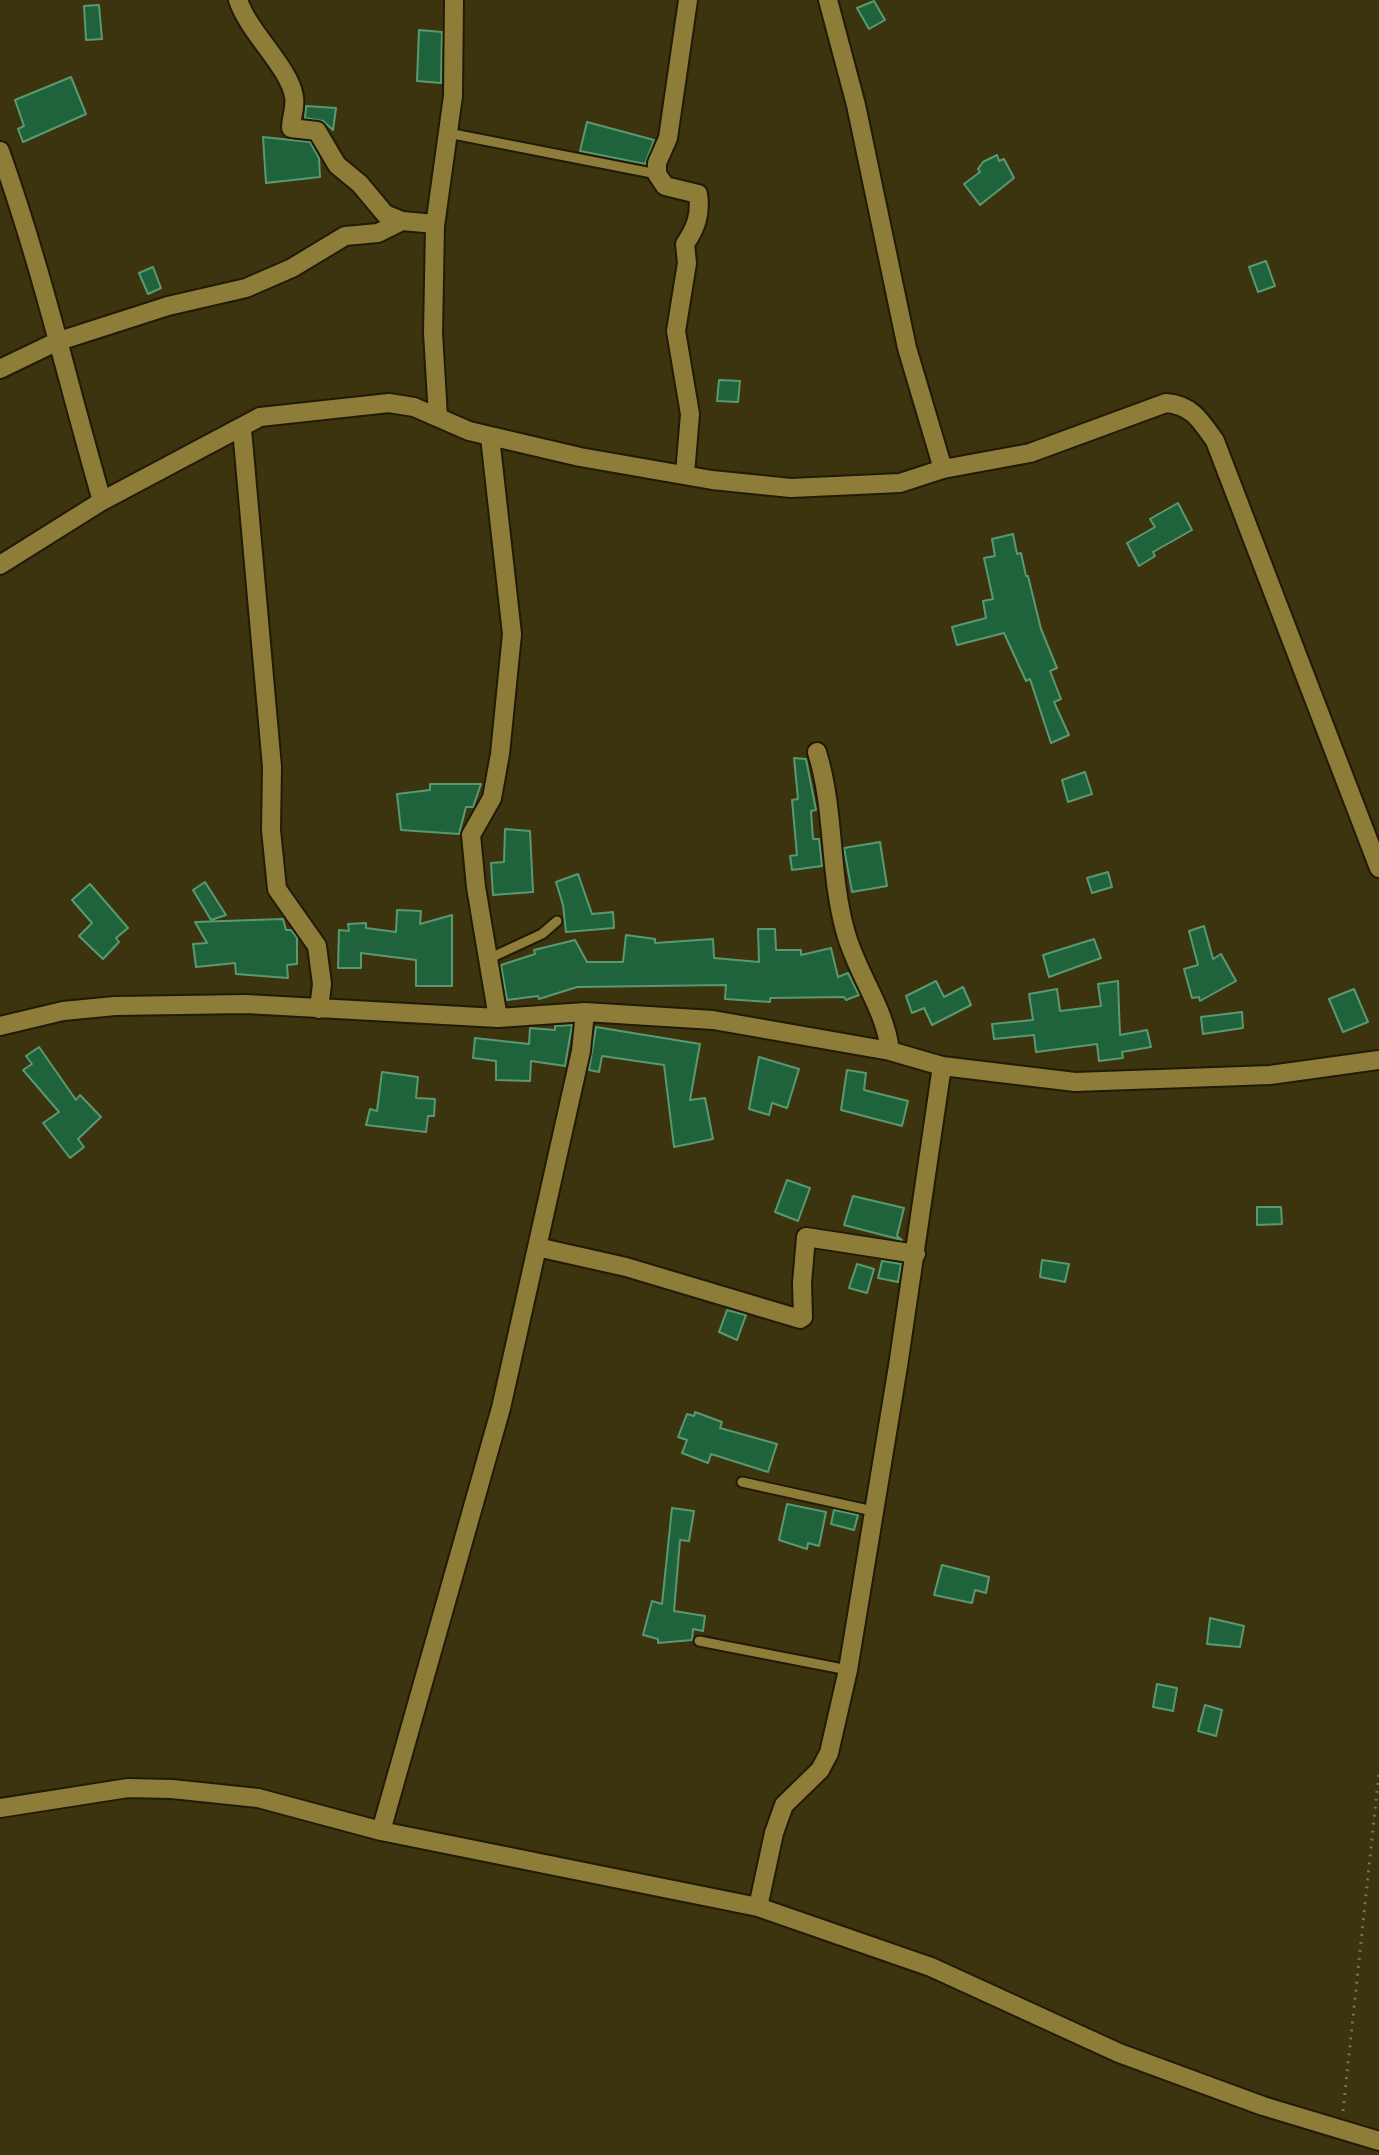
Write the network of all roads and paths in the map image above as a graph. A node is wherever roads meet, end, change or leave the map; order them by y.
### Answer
1 (238, 0) edge
2 (454, 0) edge
3 (688, 0) edge
4 (828, 0) edge
5 (448, 133) junction
6 (0, 151) edge
7 (657, 174) junction
8 (402, 221) junction
9 (435, 224) junction
10 (56, 342) junction
11 (0, 369) edge
12 (438, 417) junction
13 (242, 429) junction
14 (490, 437) junction
15 (943, 469) junction
16 (685, 474) junction
17 (102, 501) junction
18 (0, 565) edge
19 (817, 752) dead end
20 (1379, 868) edge
21 (557, 921) dead end
22 (488, 959) junction
23 (319, 1009) junction
24 (585, 1012) junction
25 (498, 1018) junction
26 (0, 1026) edge
27 (890, 1051) junction
28 (1379, 1060) edge
29 (942, 1066) junction
30 (537, 1247) junction
31 (916, 1254) junction
32 (742, 1482) dead end
33 (873, 1511) junction
34 (699, 1641) dead end
35 (848, 1670) junction
36 (1379, 1773) edge
37 (0, 1808) edge
38 (381, 1831) junction
39 (758, 1907) junction
40 (1341, 2131) junction
41 (1379, 2141) edge

1 - 8 street
2 - 5 street
3 - 7 street
4 - 15 street
5 - 7 lane
5 - 9 street
6 - 10 street
7 - 16 street
8 - 9 street
8 - 10 street
9 - 12 street
10 - 11 street
10 - 17 street
12 - 13 street
12 - 14 street
13 - 17 street
13 - 23 street
14 - 16 street
14 - 22 street
15 - 16 street
15 - 20 street
17 - 18 street
19 - 27 street
21 - 22 lane
22 - 25 street
23 - 25 street
23 - 26 street
24 - 25 street
24 - 27 street
24 - 30 street
27 - 29 street
28 - 29 street
29 - 31 street
30 - 31 street
30 - 38 street
31 - 33 street
32 - 33 lane
33 - 35 street
34 - 35 lane
35 - 39 street
36 - 40 path
37 - 38 street
38 - 39 street
39 - 40 street
40 - 41 street

